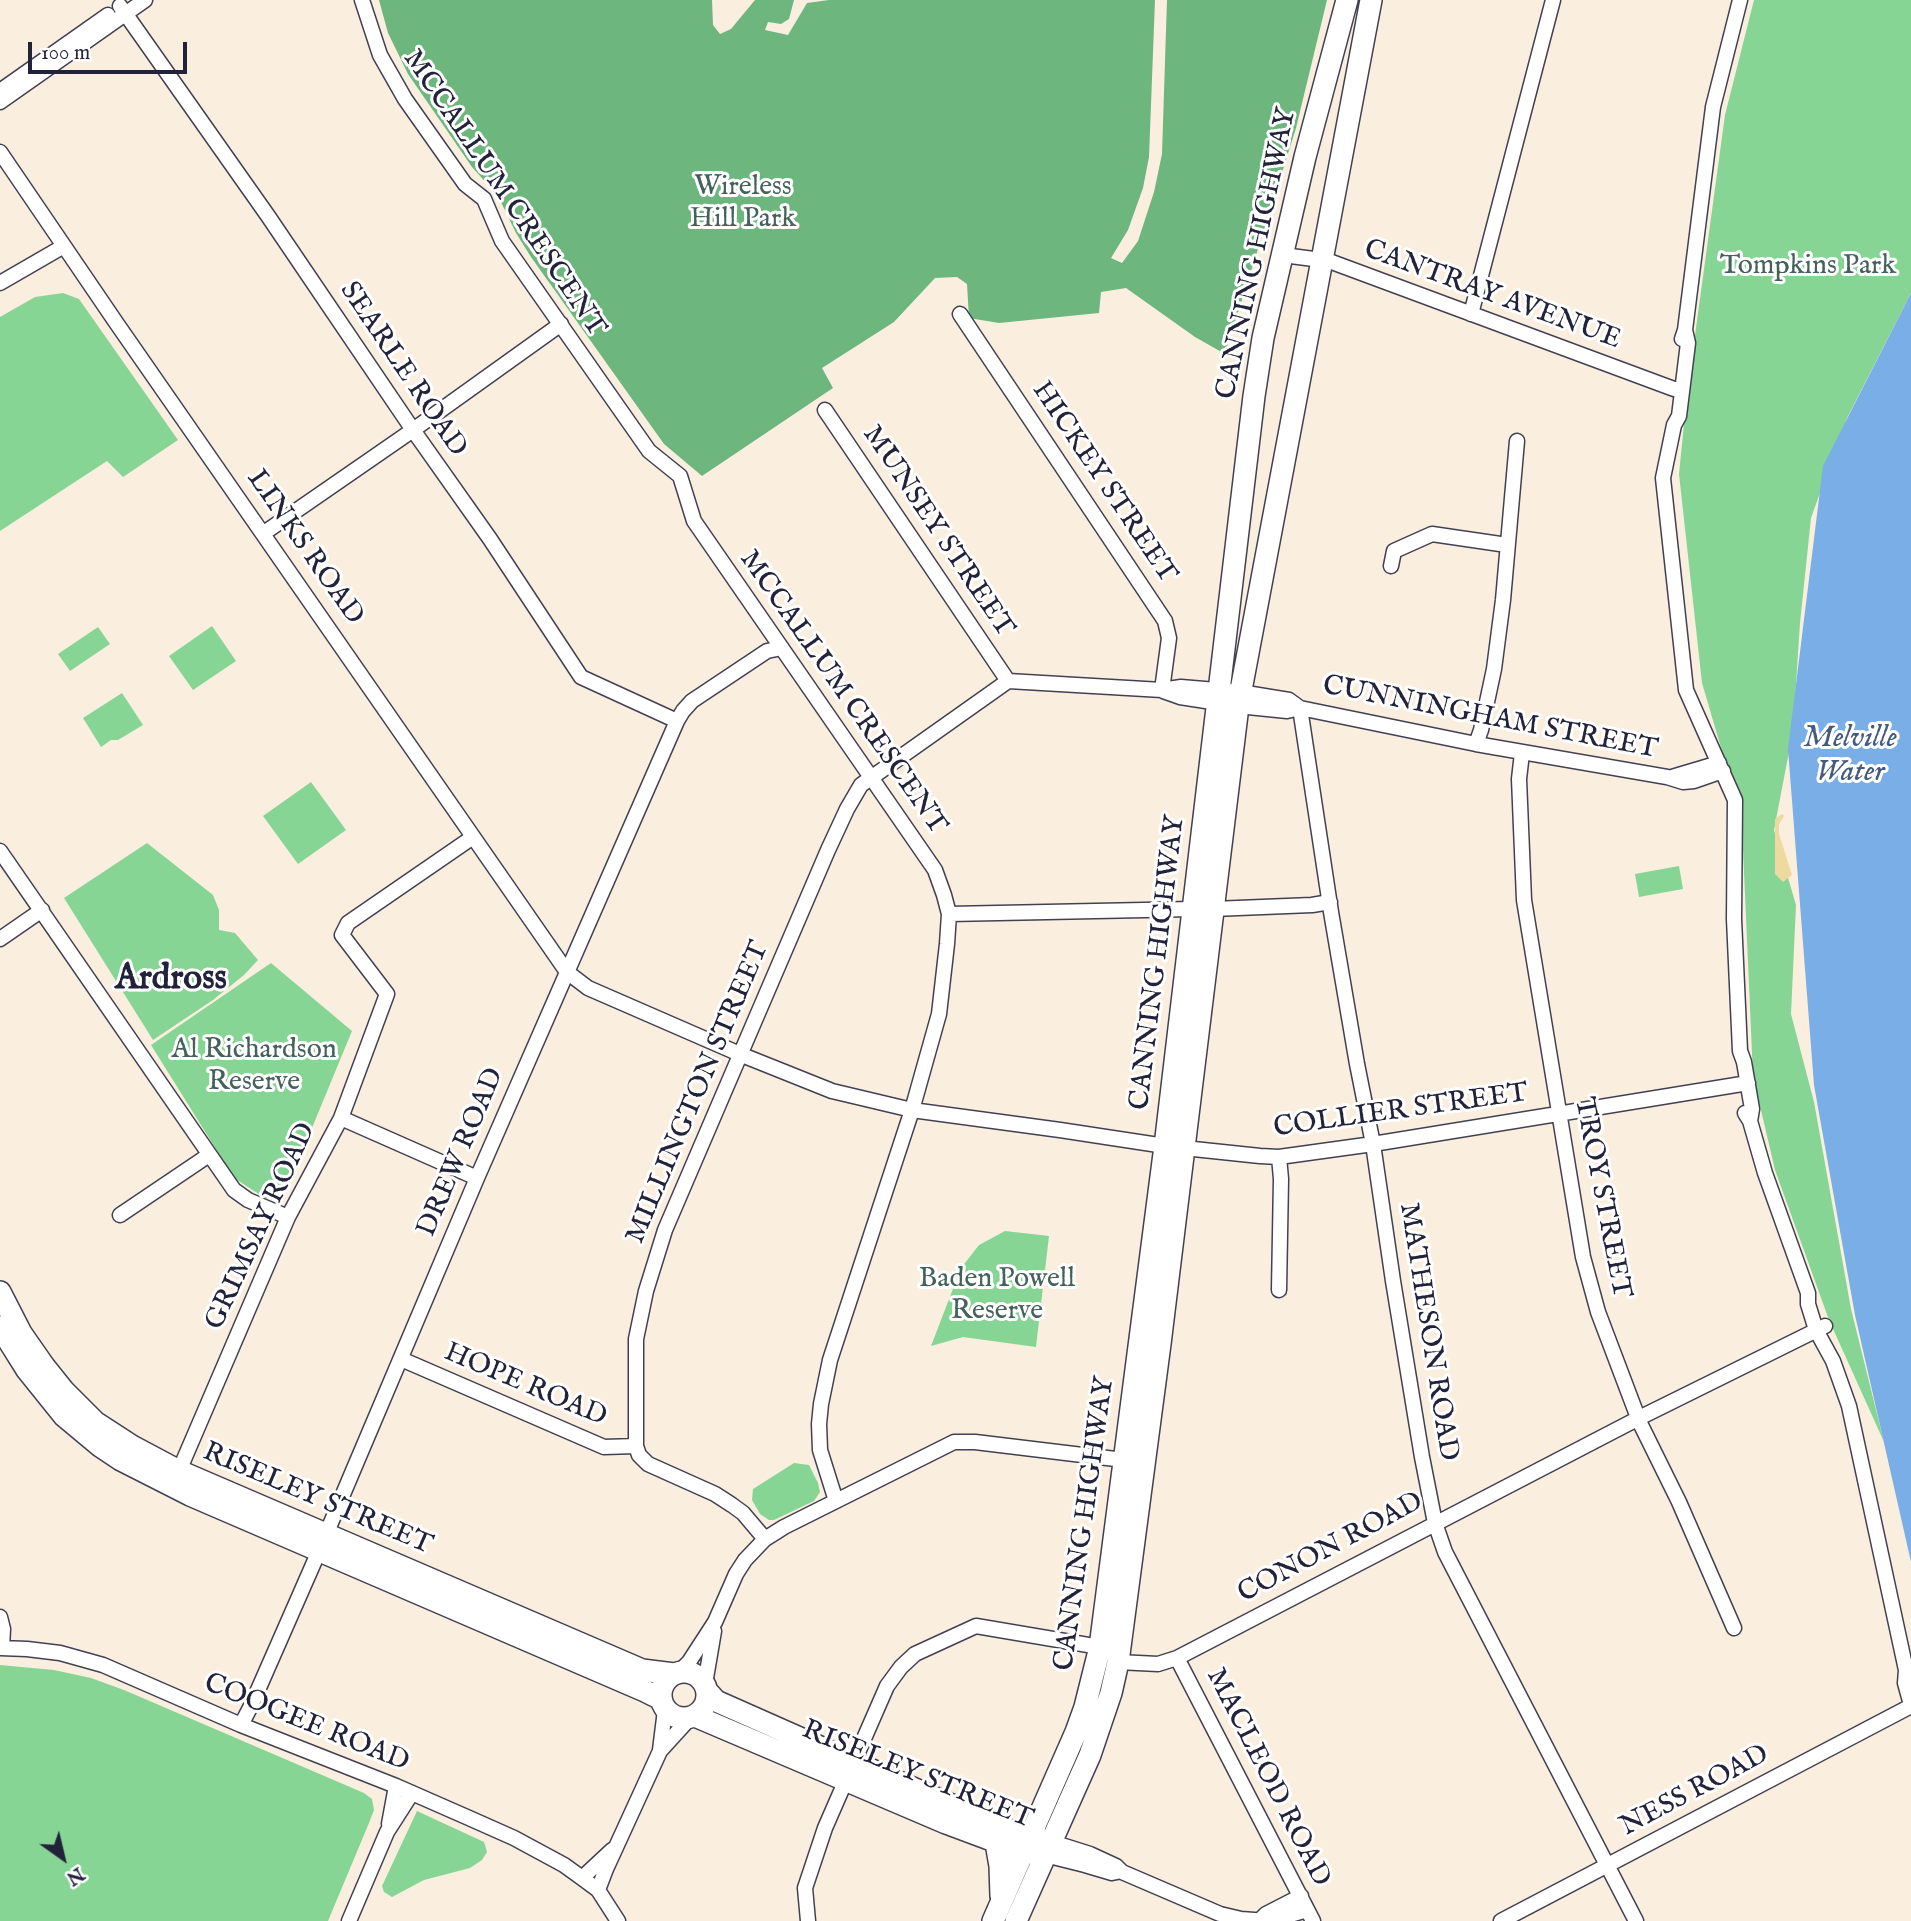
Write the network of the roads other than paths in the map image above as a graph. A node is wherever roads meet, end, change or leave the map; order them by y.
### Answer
1 (145, 0) edge
2 (362, 0) edge
3 (1347, 0) edge
4 (1371, 0) edge
5 (1553, 0) edge
6 (1741, 0) edge
7 (125, 7) edge
8 (0, 90) edge
9 (0, 102) edge
10 (0, 152) edge
11 (64, 246) junction
12 (1283, 255) junction
13 (1321, 261) junction
14 (0, 283) edge
15 (960, 314) dead end
16 (1471, 314) junction
17 (561, 324) junction
18 (1678, 389) junction
19 (825, 410) dead end
20 (413, 430) junction
21 (1517, 441) dead end
22 (264, 533) junction
23 (1507, 545) junction
24 (1391, 566) dead end
25 (782, 648) junction
26 (1008, 681) junction
27 (1162, 690) junction
28 (1229, 698) junction
29 (1300, 708) junction
30 (677, 721) junction
31 (1476, 744) junction
32 (1522, 753) junction
33 (1717, 768) junction
34 (873, 778) junction
35 (473, 837) junction
36 (0, 851) edge
37 (1329, 902) junction
38 (1203, 909) junction
39 (42, 910) junction
40 (948, 914) junction
41 (0, 939) edge
42 (567, 972) junction
43 (741, 1055) junction
44 (1743, 1084) junction
45 (912, 1110) junction
46 (1558, 1113) junction
47 (341, 1118) junction
48 (1373, 1144) junction
49 (1175, 1147) junction
50 (209, 1155) junction
51 (1279, 1157) junction
52 (477, 1178) junction
53 (120, 1215) dead end
54 (288, 1217) junction
55 (1279, 1290) dead end
56 (0, 1292) edge
57 (0, 1327) edge
58 (1821, 1327) junction
59 (401, 1359) junction
60 (1639, 1418) junction
61 (636, 1446) junction
62 (1134, 1461) junction
63 (179, 1471) junction
64 (836, 1501) junction
65 (1435, 1523) junction
66 (765, 1539) junction
67 (322, 1542) junction
68 (0, 1617) edge
69 (715, 1622) junction
70 (1734, 1628) dead end
71 (1100, 1647) junction
72 (1, 1648) edge
73 (1177, 1658) junction
74 (1118, 1662) junction
75 (676, 1673) junction
76 (1909, 1674) edge
77 (706, 1687) junction
78 (663, 1705) junction
79 (1911, 1706) edge
80 (693, 1717) junction
81 (241, 1725) junction
82 (660, 1751) junction
83 (851, 1771) junction
84 (396, 1786) junction
85 (412, 1793) junction
86 (1043, 1807) junction
87 (991, 1822) junction
88 (387, 1832) junction
89 (996, 1843) junction
90 (1026, 1844) junction
91 (615, 1848) junction
92 (1049, 1849) junction
93 (1607, 1865) junction
94 (582, 1878) junction
95 (598, 1891) junction
96 (1307, 1909) edge
97 (998, 1911) edge
98 (1266, 1920) edge
99 (349, 1921) edge
100 (618, 1921) edge
101 (808, 1921) edge
102 (1016, 1921) edge
103 (1501, 1921) edge
104 (1636, 1921) edge

1 - 7 street
2 - 17 street, MCCALLUM CRESCENT
3 - 12 highway, CANNING HIGHWAY
4 - 13 highway, CANNING HIGHWAY
5 - 16 street
6 - 18 street
7 - 8 street
7 - 9 street
7 - 20 street, SEARLE ROAD
10 - 11 street, LINKS ROAD
11 - 14 street
11 - 22 street, LINKS ROAD
12 - 13 street, CANTRAY AVENUE
12 - 28 highway, CANNING HIGHWAY
13 - 16 street, CANTRAY AVENUE
13 - 28 highway, CANNING HIGHWAY
15 - 27 street, HICKEY STREET
16 - 18 street, CANTRAY AVENUE
17 - 20 street
17 - 25 street, MCCALLUM CRESCENT
18 - 33 street
19 - 26 street, MUNSEY STREET
20 - 22 street
20 - 30 street, SEARLE ROAD
21 - 23 street
22 - 35 street, LINKS ROAD
23 - 24 street
23 - 31 street
25 - 30 street, DREW ROAD
25 - 34 street, MCCALLUM CRESCENT
26 - 27 street, CUNNINGHAM STREET
26 - 34 street
27 - 28 street, CUNNINGHAM STREET
28 - 29 street, CUNNINGHAM STREET
28 - 38 highway, CANNING HIGHWAY
29 - 31 street, CUNNINGHAM STREET
29 - 37 street, MATHESON ROAD
30 - 42 street, DREW ROAD
31 - 32 street, CUNNINGHAM STREET
32 - 33 street, CUNNINGHAM STREET
32 - 46 street, TROY STREET
33 - 44 street
34 - 40 street, MCCALLUM CRESCENT
34 - 43 street, MILLINGTON STREET
35 - 42 street, LINKS ROAD
35 - 47 street, GRIMSAY ROAD
36 - 39 street
37 - 38 street
37 - 48 street, MATHESON ROAD
38 - 40 street
38 - 49 highway, CANNING HIGHWAY
39 - 41 street
39 - 50 street
40 - 45 street, MCCALLUM CRESCENT
42 - 43 street, COLLIER STREET
42 - 52 street, DREW ROAD
43 - 45 street, COLLIER STREET
43 - 61 street, MILLINGTON STREET
44 - 46 street, COLLIER STREET
44 - 58 street
45 - 49 street, COLLIER STREET
45 - 64 street, MCCALLUM CRESCENT
46 - 48 street, COLLIER STREET
46 - 60 street, TROY STREET
47 - 52 street
47 - 54 street, GRIMSAY ROAD
48 - 51 street, COLLIER STREET
48 - 65 street, MATHESON ROAD
49 - 51 street, COLLIER STREET
49 - 62 highway, CANNING HIGHWAY
50 - 53 street
50 - 54 street
51 - 55 street
52 - 59 street, DREW ROAD
54 - 63 street, GRIMSAY ROAD
56 - 63 highway, RISELEY STREET
57 - 67 highway, RISELEY STREET
58 - 60 street, CONON ROAD
58 - 76 street
59 - 61 street, HOPE ROAD
59 - 67 street, DREW ROAD
60 - 65 street, CONON ROAD
60 - 70 street, TROY STREET
61 - 66 street, HOPE ROAD
62 - 64 street
62 - 71 highway, CANNING HIGHWAY
62 - 74 highway, CANNING HIGHWAY
63 - 67 highway, RISELEY STREET
64 - 66 street
65 - 73 street, CONON ROAD
65 - 93 street, MATHESON ROAD
66 - 69 street
67 - 75 highway, RISELEY STREET
67 - 78 highway, RISELEY STREET
67 - 81 street, DREW ROAD
68 - 72 street
69 - 75 street
69 - 77 street
71 - 83 street
71 - 86 highway, CANNING HIGHWAY
72 - 81 street, COOGEE ROAD
73 - 74 street, CONON ROAD
73 - 96 street, MACLEOD ROAD
74 - 92 highway, CANNING HIGHWAY
75 - 77 highway, RISELEY STREET
75 - 78 highway
76 - 79 street
77 - 80 highway
77 - 83 highway, RISELEY STREET
78 - 80 highway, RISELEY STREET
78 - 82 street
79 - 93 street, NESS ROAD
80 - 82 street
80 - 83 highway, RISELEY STREET
81 - 84 street, COOGEE ROAD
82 - 91 street
83 - 87 highway, RISELEY STREET
83 - 89 highway, RISELEY STREET
83 - 101 street
84 - 85 street, COOGEE ROAD
84 - 88 street
85 - 88 street
85 - 94 street, COOGEE ROAD
86 - 87 highway
86 - 90 highway, CANNING HIGHWAY
87 - 90 highway, RISELEY STREET
88 - 99 street
89 - 90 highway, RISELEY STREET
89 - 97 highway
90 - 92 highway, RISELEY STREET
90 - 97 highway, CANNING HIGHWAY
91 - 94 street
91 - 95 street
92 - 98 street, RISELEY STREET
92 - 102 highway, CANNING HIGHWAY
93 - 103 street, NESS ROAD
93 - 104 street, MATHESON ROAD
94 - 95 street, COOGEE ROAD
95 - 100 street, COOGEE ROAD
96 - 98 street, RISELEY STREET

